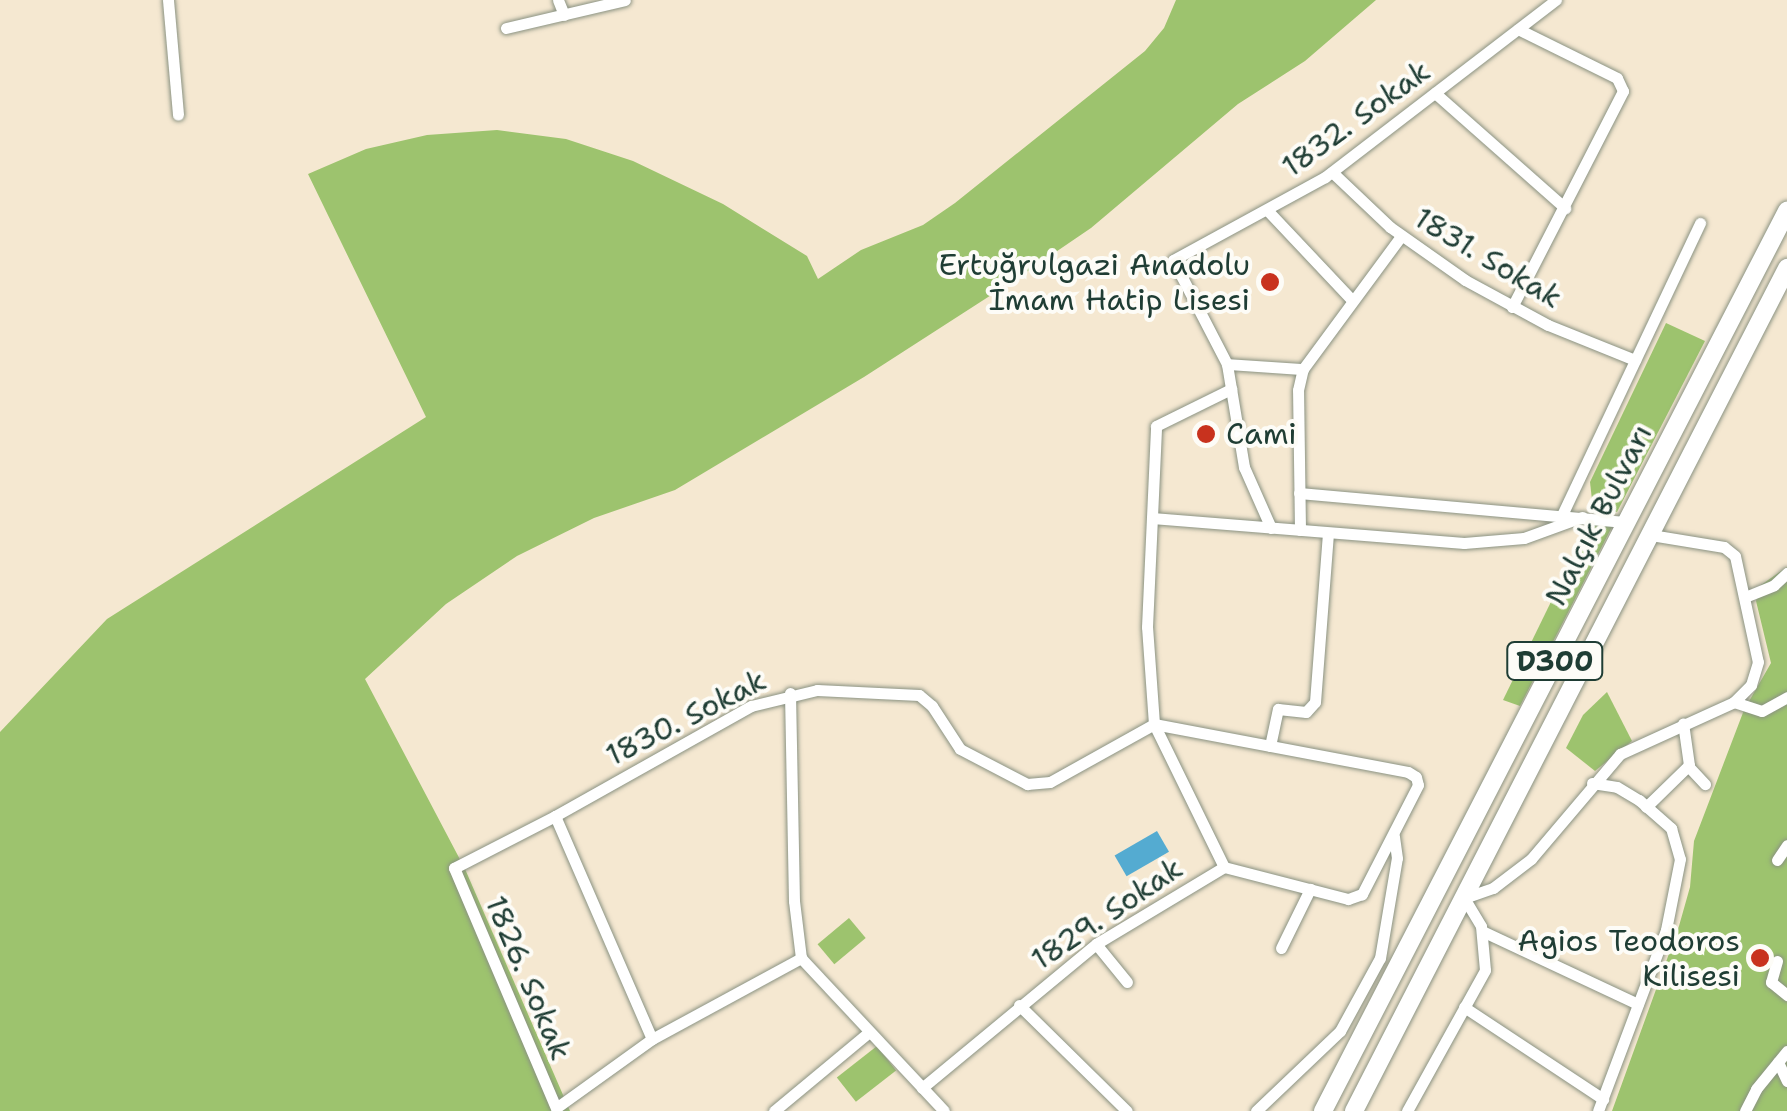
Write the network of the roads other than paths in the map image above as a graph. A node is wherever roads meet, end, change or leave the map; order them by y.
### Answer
1 (168, 0) edge
2 (558, 0) edge
3 (625, 0) edge
4 (1556, 0) edge
5 (564, 15) junction
6 (506, 28) dead end
7 (1518, 29) junction
8 (1435, 92) junction
9 (178, 115) dead end
10 (1332, 172) junction
11 (1564, 208) junction
12 (1268, 211) junction
13 (1787, 211) edge
14 (1700, 223) dead end
15 (1402, 236) junction
16 (1787, 268) edge
17 (1352, 300) junction
18 (1512, 307) junction
19 (1635, 360) junction
20 (1228, 364) junction
21 (1303, 369) junction
22 (1231, 389) junction
23 (1299, 493) junction
24 (1562, 515) junction
25 (1582, 517) junction
26 (1152, 518) junction
27 (1624, 522) junction
28 (1271, 528) junction
29 (1300, 530) junction
30 (1328, 533) junction
31 (1650, 535) junction
32 (1787, 572) edge
33 (1744, 597) junction
34 (790, 694) junction
35 (1787, 697) edge
36 (1734, 702) junction
37 (1684, 723) junction
38 (1154, 724) junction
39 (1270, 746) junction
40 (1688, 766) junction
41 (1592, 784) junction
42 (1706, 784) dead end
43 (1646, 807) junction
44 (556, 816) junction
45 (1394, 836) junction
46 (1787, 845) edge
47 (1777, 860) dead end
48 (1224, 867) junction
49 (454, 868) joint
50 (1310, 889) junction
51 (1464, 898) junction
52 (1482, 932) junction
53 (1096, 944) junction
54 (1280, 948) dead end
55 (801, 958) junction
56 (1777, 961) dead end
57 (1127, 982) dead end
58 (1787, 995) edge
59 (1638, 1004) junction
60 (1019, 1005) junction
61 (1464, 1007) junction
62 (868, 1033) junction
63 (652, 1039) junction
64 (1787, 1050) edge
65 (1778, 1062) junction
66 (1787, 1081) edge
67 (922, 1088) junction
68 (1600, 1105) edge
69 (790, 1106) edge
70 (1408, 1110) edge
71 (774, 1111) edge
72 (944, 1111) edge
73 (1127, 1111) edge
74 (1256, 1111) edge
75 (1324, 1111) edge
76 (1354, 1111) edge
77 (1745, 1111) edge

1 - 9 street
2 - 5 street
3 - 5 street
4 - 7 street, 1832. Sokak
5 - 6 street
7 - 8 street, 1832. Sokak
7 - 11 street
8 - 10 street, 1832. Sokak
8 - 11 street
10 - 12 street, 1832. Sokak
10 - 15 street, 1831. Sokak
11 - 18 street
12 - 17 street
12 - 20 street, 1832. Sokak
13 - 27 highway, Nalçık Bulvarı / D300
14 - 19 street
15 - 17 street
15 - 18 street, 1831. Sokak
16 - 31 highway, Nalçık Bulvarı / D300
17 - 21 street
18 - 19 street, 1831. Sokak
19 - 24 street
20 - 21 street
20 - 22 street
21 - 23 street
22 - 26 street
22 - 28 street
23 - 24 street
23 - 29 street
24 - 25 street
25 - 27 street
25 - 30 street
26 - 28 street
26 - 38 street
27 - 75 highway, Nalçık Bulvarı / D300
28 - 29 street
29 - 30 street
30 - 39 street
31 - 33 street
31 - 51 highway, Nalçık Bulvarı / D300
32 - 33 street
33 - 36 street
34 - 38 street, 1830. Sokak
34 - 44 street, 1830. Sokak
34 - 55 street
35 - 36 street
36 - 37 street
37 - 40 street
37 - 41 street
38 - 39 street
38 - 48 street
39 - 45 street
40 - 42 street
40 - 43 street
41 - 43 street
41 - 51 street
43 - 59 street
44 - 49 street, 1830. Sokak
44 - 63 street
45 - 50 street, 1829. Sokak
45 - 74 street
46 - 47 street
48 - 50 street, 1829. Sokak
48 - 53 street, 1829. Sokak
49 - 63 street, 1826. Sokak
50 - 54 street
51 - 52 street
51 - 76 highway, Nalçık Bulvarı / D300
52 - 59 street
52 - 61 street
53 - 57 street
53 - 60 street, 1829. Sokak
55 - 62 street
55 - 63 street
56 - 58 street
59 - 68 street
60 - 67 street, 1829. Sokak
60 - 73 street
61 - 68 street
61 - 70 street
62 - 67 street
62 - 69 street
64 - 65 street
65 - 66 street
65 - 77 street
67 - 72 street
69 - 71 street

